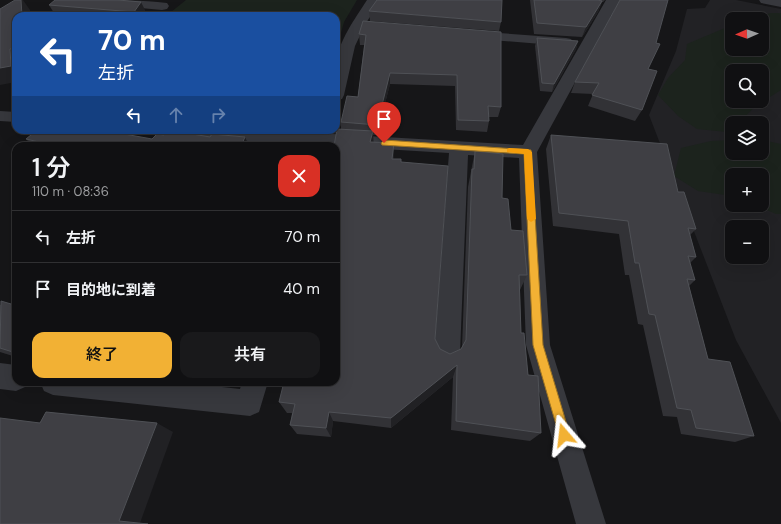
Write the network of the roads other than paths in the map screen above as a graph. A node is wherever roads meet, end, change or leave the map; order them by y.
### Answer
1 (97, 0) edge
2 (374, 0) edge
3 (766, 0) edge
4 (781, 3) edge
5 (605, 5) edge
6 (162, 7) edge
7 (358, 25) junction
8 (374, 26) edge
9 (461, 34) edge
10 (587, 44) junction
11 (340, 79) edge
12 (0, 116) edge
13 (12, 117) edge
14 (163, 134) edge
15 (325, 138) edge
16 (459, 147) junction
17 (528, 152) junction
18 (447, 353) edge
19 (0, 376) edge
20 (12, 378) edge
21 (91, 386) edge
22 (255, 386) edge
23 (591, 524) edge

1 - 6 street
2 - 7 street
3 - 4 street
5 - 10 street
7 - 8 street
7 - 11 street
9 - 10 street
10 - 17 street
12 - 13 street
14 - 15 street
15 - 16 street
16 - 17 street
16 - 18 street
17 - 23 street
19 - 20 street
21 - 22 street

